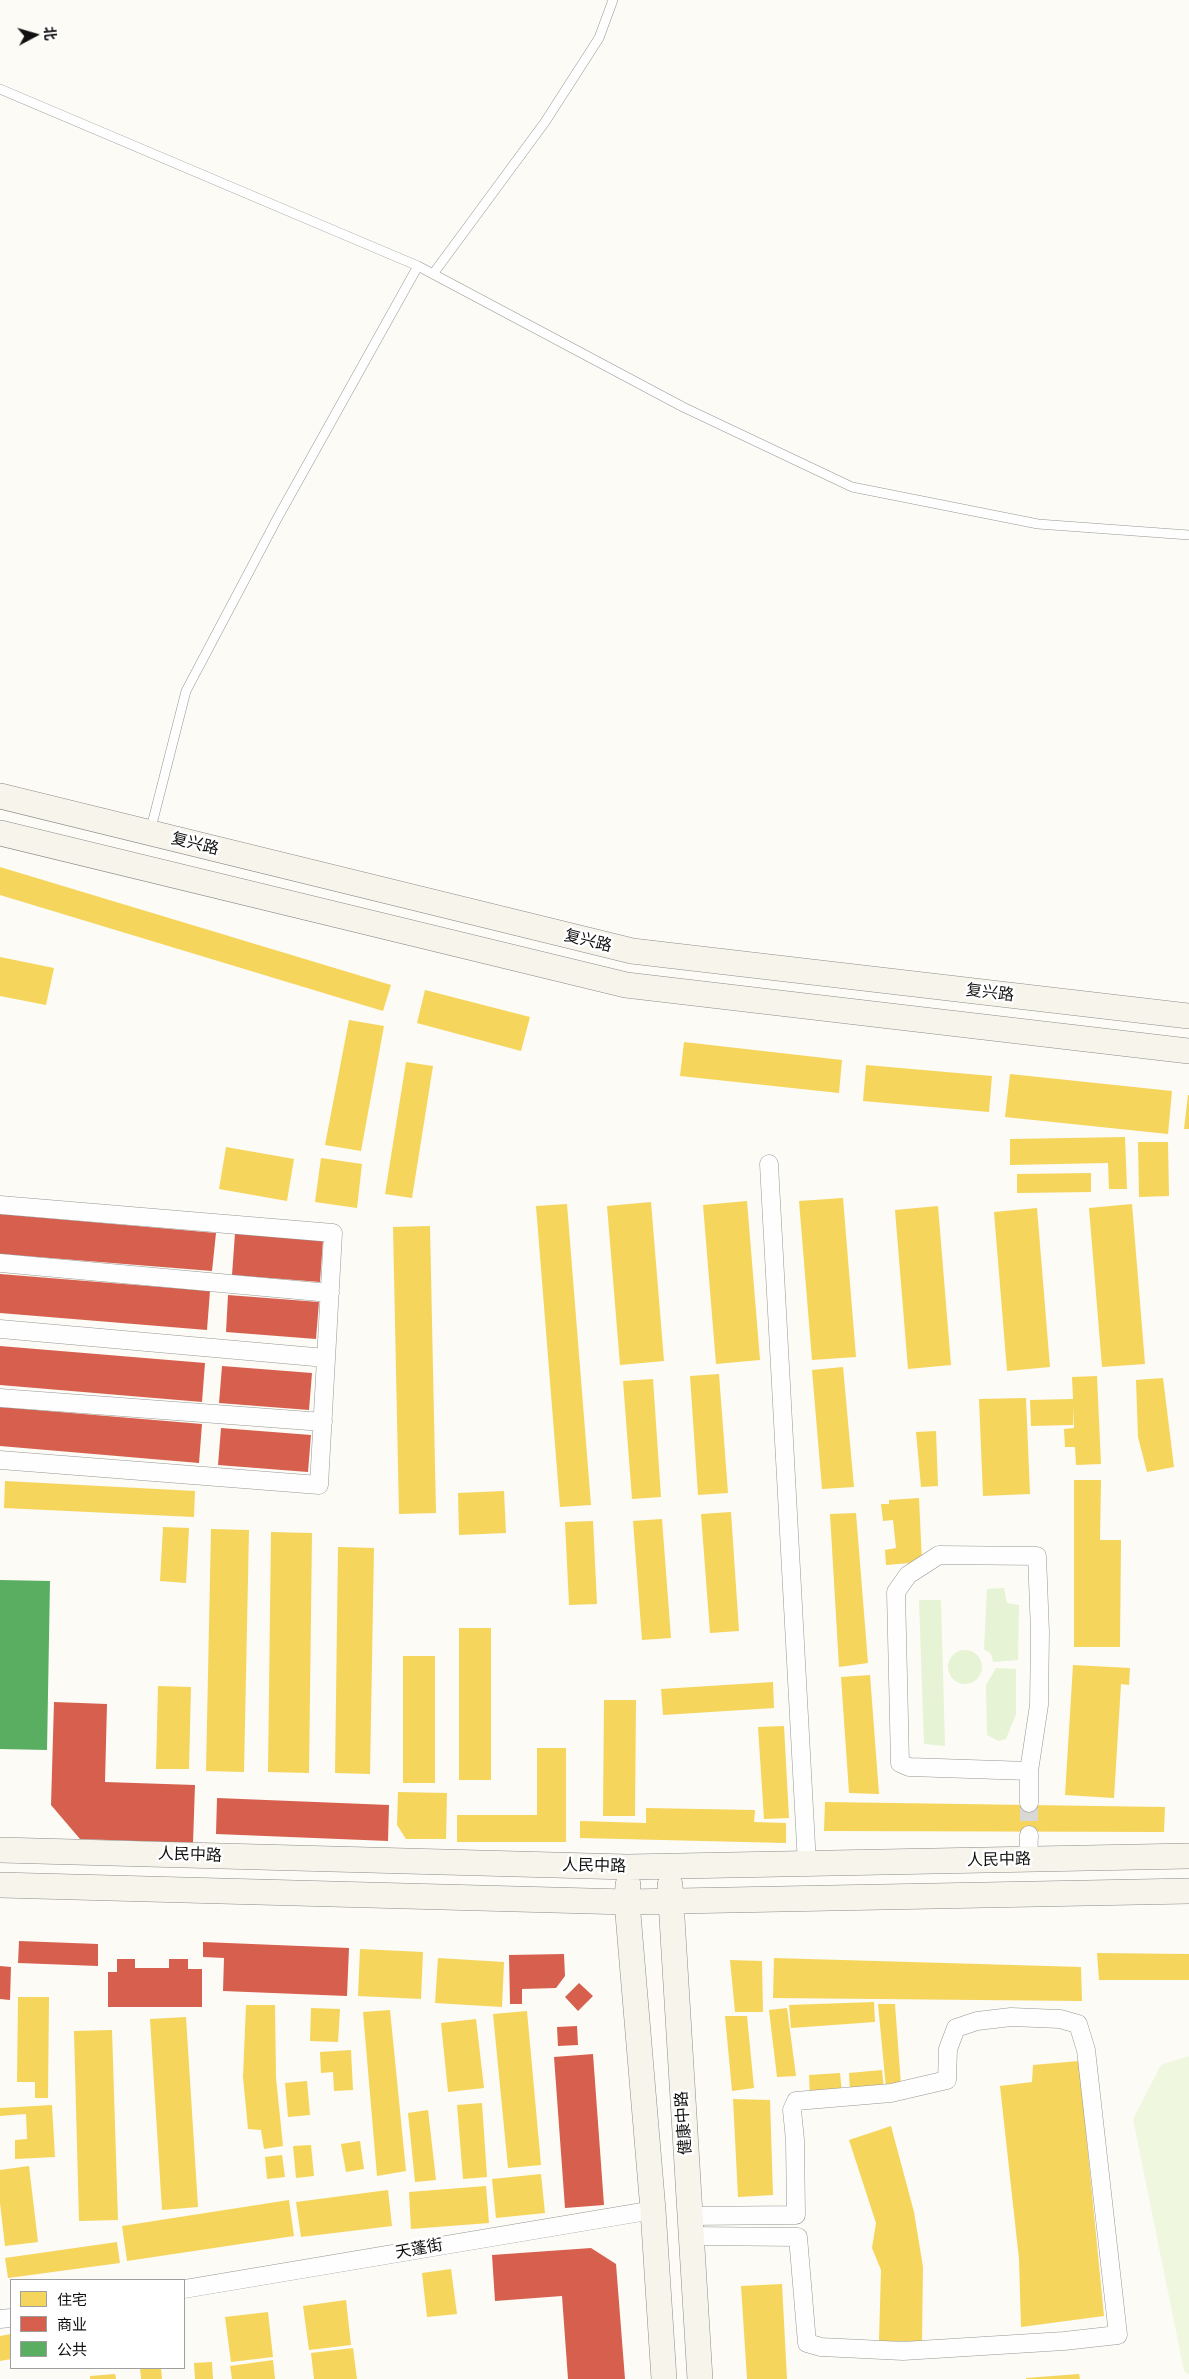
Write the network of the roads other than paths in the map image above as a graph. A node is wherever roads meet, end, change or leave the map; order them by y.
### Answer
1 (613, 0) edge
2 (0, 89) edge
3 (418, 266) junction
4 (433, 274) junction
5 (1189, 535) edge
6 (0, 796) edge
7 (0, 832) edge
8 (150, 832) junction
9 (1189, 1016) edge
10 (1189, 1051) edge
11 (769, 1164) dead end
12 (0, 1205) edge
13 (0, 1263) edge
14 (330, 1293) junction
15 (0, 1329) edge
16 (326, 1358) junction
17 (0, 1398) edge
18 (323, 1422) junction
19 (0, 1460) edge
20 (1029, 1771) junction
21 (1029, 1803) tunnel mouth
22 (1029, 1835) tunnel mouth
23 (0, 1850) edge
24 (1189, 1856) edge
25 (1028, 1860) junction
26 (807, 1864) junction
27 (628, 1867) junction
28 (670, 1867) junction
29 (0, 1885) edge
30 (1189, 1891) edge
31 (627, 1902) junction
32 (670, 1902) junction
33 (653, 2210) junction
34 (691, 2226) junction
35 (185, 2289) edge
36 (664, 2379) edge
37 (700, 2379) edge

1 - 4 lane
2 - 3 lane
3 - 4 lane
3 - 8 lane
4 - 5 lane
6 - 8 street, 复兴路
7 - 10 street, 复兴路
8 - 9 street, 复兴路
11 - 26 street
12 - 14 street
13 - 14 street
14 - 16 street
15 - 16 street
16 - 18 street
17 - 18 street
18 - 19 street
20 - 20 street
20 - 21 street
22 - 25 street
23 - 27 street, 人民中路
24 - 25 street, 人民中路
25 - 26 street, 人民中路
26 - 28 street, 人民中路
27 - 28 street, 人民中路
27 - 31 street
28 - 32 street, 健康中路
29 - 31 street
30 - 32 street
31 - 32 street
31 - 33 street
32 - 34 street, 健康中路
33 - 35 street, 天蓬街
33 - 36 street
34 - 34 street
34 - 37 street, 健康中路

